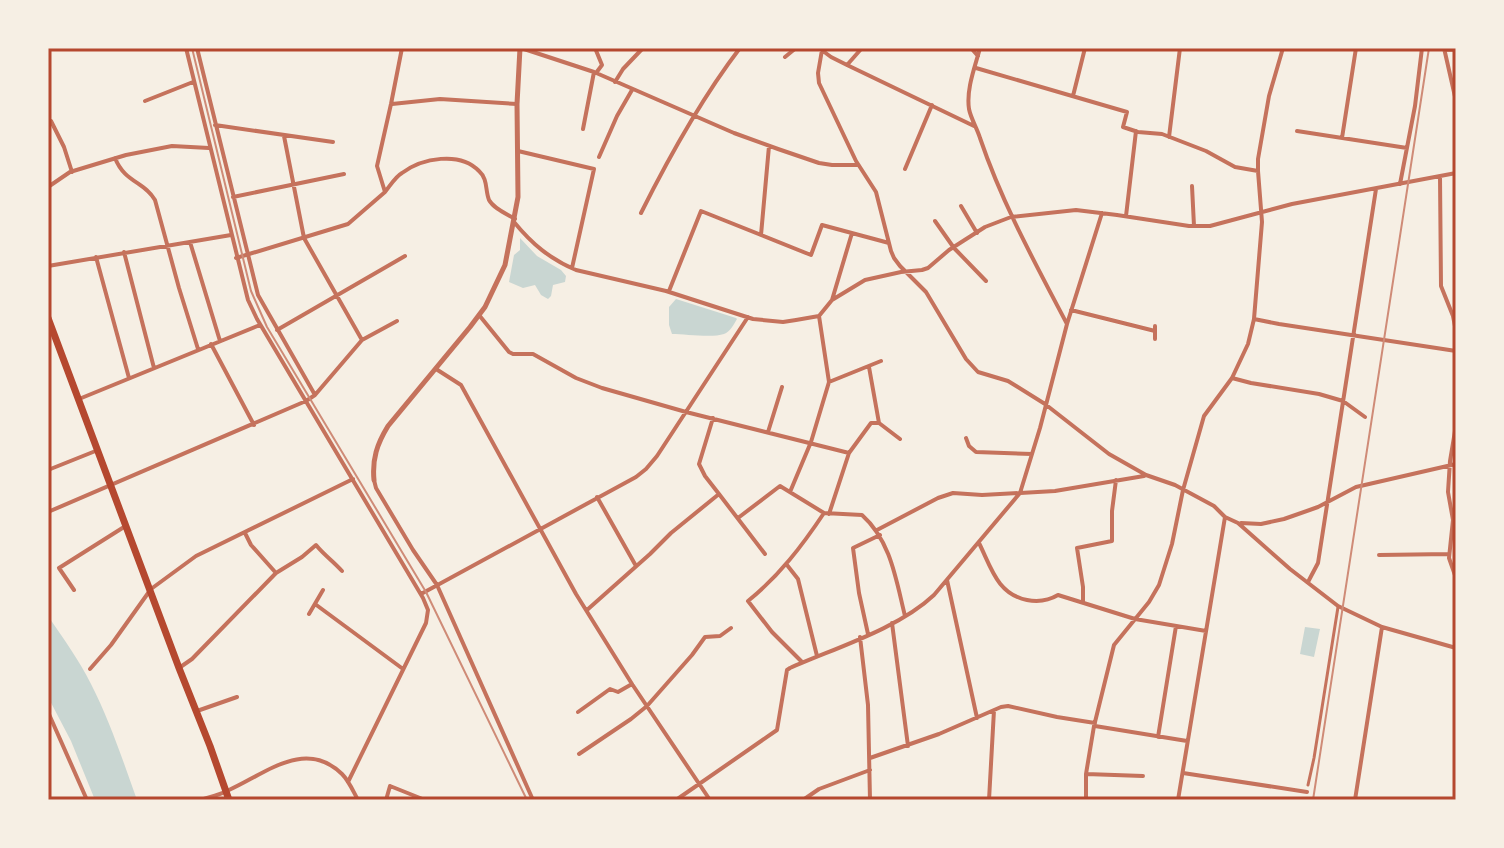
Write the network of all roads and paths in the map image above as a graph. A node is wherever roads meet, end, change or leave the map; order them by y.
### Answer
1 (186, 48) edge
2 (197, 48) edge
3 (402, 48) edge
4 (519, 48) edge
5 (595, 48) edge
6 (643, 48) edge
7 (740, 48) edge
8 (796, 48) edge
9 (862, 48) edge
10 (971, 48) edge
11 (980, 48) edge
12 (1085, 48) edge
13 (1180, 48) edge
14 (1283, 48) edge
15 (1356, 48) edge
16 (1424, 48) edge
17 (821, 49) edge
18 (1445, 49) edge
19 (1456, 50) edge
20 (978, 56) junction
21 (785, 57) dead end
22 (847, 65) junction
23 (976, 68) junction
24 (595, 72) junction
25 (193, 82) junction
26 (615, 82) junction
27 (632, 90) junction
28 (1073, 96) junction
29 (145, 101) dead end
30 (1456, 101) edge
31 (391, 104) junction
32 (517, 104) junction
33 (932, 105) junction
34 (694, 114) junction
35 (51, 121) dead end
36 (215, 125) junction
37 (974, 126) junction
38 (583, 129) dead end
39 (1136, 131) junction
40 (1297, 131) dead end
41 (284, 136) junction
42 (1169, 137) junction
43 (1342, 138) junction
44 (333, 142) dead end
45 (769, 146) junction
46 (209, 148) junction
47 (1407, 148) junction
48 (518, 151) junction
49 (599, 157) dead end
50 (115, 158) junction
51 (859, 165) junction
52 (905, 169) dead end
53 (1258, 171) junction
54 (72, 172) junction
55 (1456, 173) edge
56 (344, 174) dead end
57 (1440, 177) junction
58 (293, 184) junction
59 (1400, 184) junction
60 (1192, 186) dead end
61 (48, 187) edge
62 (1376, 189) junction
63 (385, 192) junction
64 (233, 197) junction
65 (961, 206) dead end
66 (641, 213) dead end
67 (1102, 213) junction
68 (1260, 213) junction
69 (1126, 216) junction
70 (1011, 217) junction
71 (514, 220) junction
72 (935, 221) dead end
73 (1194, 226) junction
74 (852, 233) junction
75 (977, 233) junction
76 (231, 235) junction
77 (761, 235) junction
78 (304, 238) junction
79 (190, 242) junction
80 (889, 243) junction
81 (166, 245) junction
82 (954, 248) junction
83 (124, 252) junction
84 (247, 255) junction
85 (405, 256) dead end
86 (96, 257) junction
87 (236, 258) junction
88 (48, 266) edge
89 (572, 268) junction
90 (906, 272) junction
91 (986, 281) dead end
92 (668, 292) junction
93 (336, 296) junction
94 (832, 300) junction
95 (1071, 310) junction
96 (479, 315) junction
97 (819, 316) junction
98 (748, 317) junction
99 (48, 318) edge
100 (1254, 319) junction
101 (397, 321) dead end
102 (1067, 324) junction
103 (260, 325) junction
104 (277, 330) junction
105 (1456, 331) edge
106 (1353, 335) junction
107 (1155, 339) dead end
108 (362, 340) junction
109 (220, 341) junction
110 (211, 344) junction
111 (198, 349) junction
112 (1456, 351) edge
113 (881, 361) dead end
114 (869, 367) junction
115 (154, 368) junction
116 (436, 369) junction
117 (129, 378) junction
118 (1232, 378) junction
119 (829, 382) junction
120 (782, 387) dead end
121 (315, 395) junction
122 (79, 399) junction
123 (306, 401) junction
124 (1343, 401) junction
125 (1045, 404) junction
126 (686, 412) junction
127 (1365, 417) dead end
128 (713, 418) junction
129 (879, 423) junction
130 (254, 425) junction
131 (1456, 425) edge
132 (768, 432) junction
133 (966, 438) dead end
134 (900, 439) dead end
135 (811, 442) junction
136 (98, 450) junction
137 (849, 453) junction
138 (1032, 454) junction
139 (1453, 465) edge
140 (48, 470) edge
141 (1146, 475) junction
142 (353, 479) junction
143 (374, 480) joint
144 (1116, 480) junction
145 (111, 486) junction
146 (1183, 490) junction
147 (790, 492) junction
148 (1020, 493) junction
149 (719, 494) junction
150 (597, 497) junction
151 (1328, 502) junction
152 (48, 512) edge
153 (826, 513) junction
154 (1225, 517) junction
155 (738, 518) junction
156 (1238, 523) junction
157 (126, 525) junction
158 (540, 528) junction
159 (245, 533) junction
160 (878, 533) junction
161 (979, 543) junction
162 (765, 554) dead end
163 (1449, 554) junction
164 (1379, 555) dead end
165 (787, 565) junction
166 (636, 566) junction
167 (342, 571) dead end
168 (276, 573) junction
169 (1456, 578) edge
170 (947, 580) junction
171 (1308, 582) junction
172 (437, 585) junction
173 (151, 589) junction
174 (74, 590) dead end
175 (323, 590) dead end
176 (421, 594) junction
177 (1083, 602) junction
178 (315, 604) junction
179 (1338, 606) junction
180 (587, 610) junction
181 (309, 614) dead end
182 (905, 616) junction
183 (1135, 619) junction
184 (892, 623) junction
185 (1176, 626) junction
186 (1382, 627) junction
187 (731, 628) dead end
188 (1206, 631) junction
189 (868, 634) junction
190 (860, 637) junction
191 (1456, 648) edge
192 (817, 656) junction
193 (802, 662) junction
194 (179, 668) junction
195 (90, 669) dead end
196 (403, 669) junction
197 (632, 684) junction
198 (237, 697) dead end
199 (647, 706) junction
200 (994, 710) junction
201 (197, 711) junction
202 (48, 712) edge
203 (578, 712) dead end
204 (977, 718) junction
205 (1094, 724) junction
206 (1158, 737) junction
207 (1187, 741) junction
208 (908, 746) junction
209 (579, 754) dead end
210 (870, 758) junction
211 (870, 770) junction
212 (1182, 773) junction
213 (1086, 774) junction
214 (1143, 776) dead end
215 (348, 782) junction
216 (699, 785) junction
217 (1308, 785) dead end
218 (1307, 792) dead end
219 (228, 796) edge
220 (87, 800) edge
221 (200, 800) edge
222 (358, 800) edge
223 (386, 800) edge
224 (425, 800) edge
225 (533, 800) edge
226 (676, 800) edge
227 (710, 800) edge
228 (803, 800) edge
229 (870, 800) edge
230 (989, 800) edge
231 (1086, 800) edge
232 (1178, 800) edge
233 (1355, 800) edge

1 - 25 street
2 - 36 street
3 - 31 street
4 - 24 street
4 - 32 street
5 - 24 street
6 - 26 street
7 - 34 street
8 - 21 street
9 - 22 street
10 - 20 street
11 - 20 street
12 - 28 street
13 - 42 street
14 - 53 street
15 - 43 street
16 - 18 street
16 - 47 street
17 - 22 street
17 - 51 street
18 - 19 street
18 - 30 street
20 - 23 street
22 - 33 street
23 - 28 street
23 - 37 street
24 - 26 street
24 - 38 street
25 - 29 street
25 - 46 street
26 - 27 street
27 - 34 street
27 - 49 street
28 - 39 street
31 - 32 street
31 - 63 street
32 - 48 street
33 - 37 street
33 - 52 street
34 - 45 street
34 - 66 street
35 - 54 street
36 - 41 street
36 - 64 street
37 - 70 street
39 - 42 street
39 - 69 street
40 - 43 street
41 - 44 street
41 - 58 street
42 - 53 street
43 - 47 street
45 - 51 street
45 - 77 street
46 - 50 street
46 - 76 street
47 - 59 street
48 - 71 street
48 - 89 street
50 - 54 street
50 - 81 street
51 - 80 street
53 - 68 street
54 - 61 street
55 - 57 street
56 - 58 street
57 - 59 street
57 - 105 street
58 - 64 street
58 - 78 street
59 - 62 street
60 - 73 street
62 - 68 street
62 - 106 street
63 - 71 street
63 - 78 street
64 - 84 street
65 - 75 street
67 - 69 street
67 - 70 street
67 - 95 street
68 - 73 street
68 - 100 street
69 - 73 street
70 - 75 street
70 - 102 street
71 - 89 street
71 - 96 street
72 - 82 street
74 - 77 street
74 - 80 street
74 - 94 street
75 - 82 street
76 - 79 street
76 - 87 street
77 - 92 street
78 - 84 street
78 - 93 street
79 - 81 street
79 - 109 street
80 - 90 street
81 - 83 street
81 - 111 street
82 - 90 street
82 - 91 street
83 - 86 street
83 - 115 street
84 - 87 street
84 - 104 street
85 - 93 street
86 - 88 street
86 - 117 street
87 - 103 street
89 - 92 street
90 - 94 street
90 - 125 street
92 - 98 street
93 - 104 street
93 - 108 street
94 - 97 street
95 - 102 street
95 - 107 street
96 - 116 street
96 - 126 street
97 - 98 street
97 - 119 street
98 - 126 street
99 - 122 highway
100 - 106 street
100 - 118 street
101 - 108 street
102 - 125 street
103 - 109 street
103 - 123 street
104 - 121 street
106 - 112 street
106 - 124 street
108 - 121 street
109 - 110 street
110 - 111 street
110 - 130 street
111 - 115 street
113 - 114 street
114 - 119 street
114 - 129 street
115 - 117 street
116 - 143 street
116 - 158 street
117 - 122 street
118 - 124 street
118 - 146 street
119 - 135 street
120 - 132 street
121 - 123 street
122 - 136 highway
123 - 130 street
123 - 142 street
124 - 127 street
124 - 151 street
125 - 138 street
125 - 141 street
126 - 128 street
126 - 150 street
128 - 132 street
128 - 149 street
129 - 134 street
129 - 137 street
130 - 145 street
131 - 139 street
132 - 135 street
133 - 138 street
135 - 137 street
135 - 147 street
136 - 140 street
136 - 145 highway
137 - 153 street
138 - 148 street
139 - 151 street
139 - 163 street
141 - 144 street
141 - 146 street
142 - 159 street
142 - 176 street
143 - 172 street
144 - 148 street
144 - 177 street
145 - 152 street
145 - 157 highway
146 - 154 street
146 - 183 street
147 - 153 street
147 - 155 street
148 - 160 street
148 - 161 street
149 - 155 street
149 - 166 street
150 - 158 street
150 - 166 street
151 - 156 street
151 - 171 street
153 - 160 street
153 - 165 street
154 - 156 street
154 - 188 street
155 - 162 street
156 - 171 street
157 - 173 highway
157 - 174 street
158 - 172 street
158 - 180 street
159 - 168 street
159 - 173 street
160 - 182 street
160 - 189 street
161 - 170 street
161 - 177 street
163 - 164 street
163 - 169 street
165 - 192 street
165 - 193 street
166 - 180 street
167 - 168 street
168 - 194 street
170 - 182 street
170 - 204 street
171 - 179 street
172 - 176 street
172 - 225 street
173 - 194 highway
173 - 195 street
175 - 178 street
176 - 196 street
177 - 183 street
178 - 181 street
178 - 196 street
179 - 186 street
179 - 217 street
180 - 197 street
182 - 184 street
183 - 185 street
183 - 205 street
184 - 189 street
184 - 208 street
185 - 188 street
185 - 206 street
186 - 191 street
186 - 233 street
187 - 199 street
188 - 207 street
189 - 190 street
190 - 192 street
190 - 210 street
192 - 193 street
193 - 216 street
194 - 201 highway
196 - 215 street
197 - 199 street
197 - 203 street
198 - 201 street
199 - 209 street
199 - 216 street
200 - 204 street
200 - 205 street
200 - 230 street
201 - 219 highway
202 - 220 street
204 - 208 street
205 - 206 street
205 - 213 street
206 - 207 street
207 - 212 street
208 - 210 street
210 - 211 street
211 - 228 street
211 - 229 street
212 - 218 street
212 - 232 street
213 - 214 street
213 - 231 street
215 - 219 street
215 - 222 street
216 - 226 street
216 - 227 street
219 - 221 street
223 - 224 street

